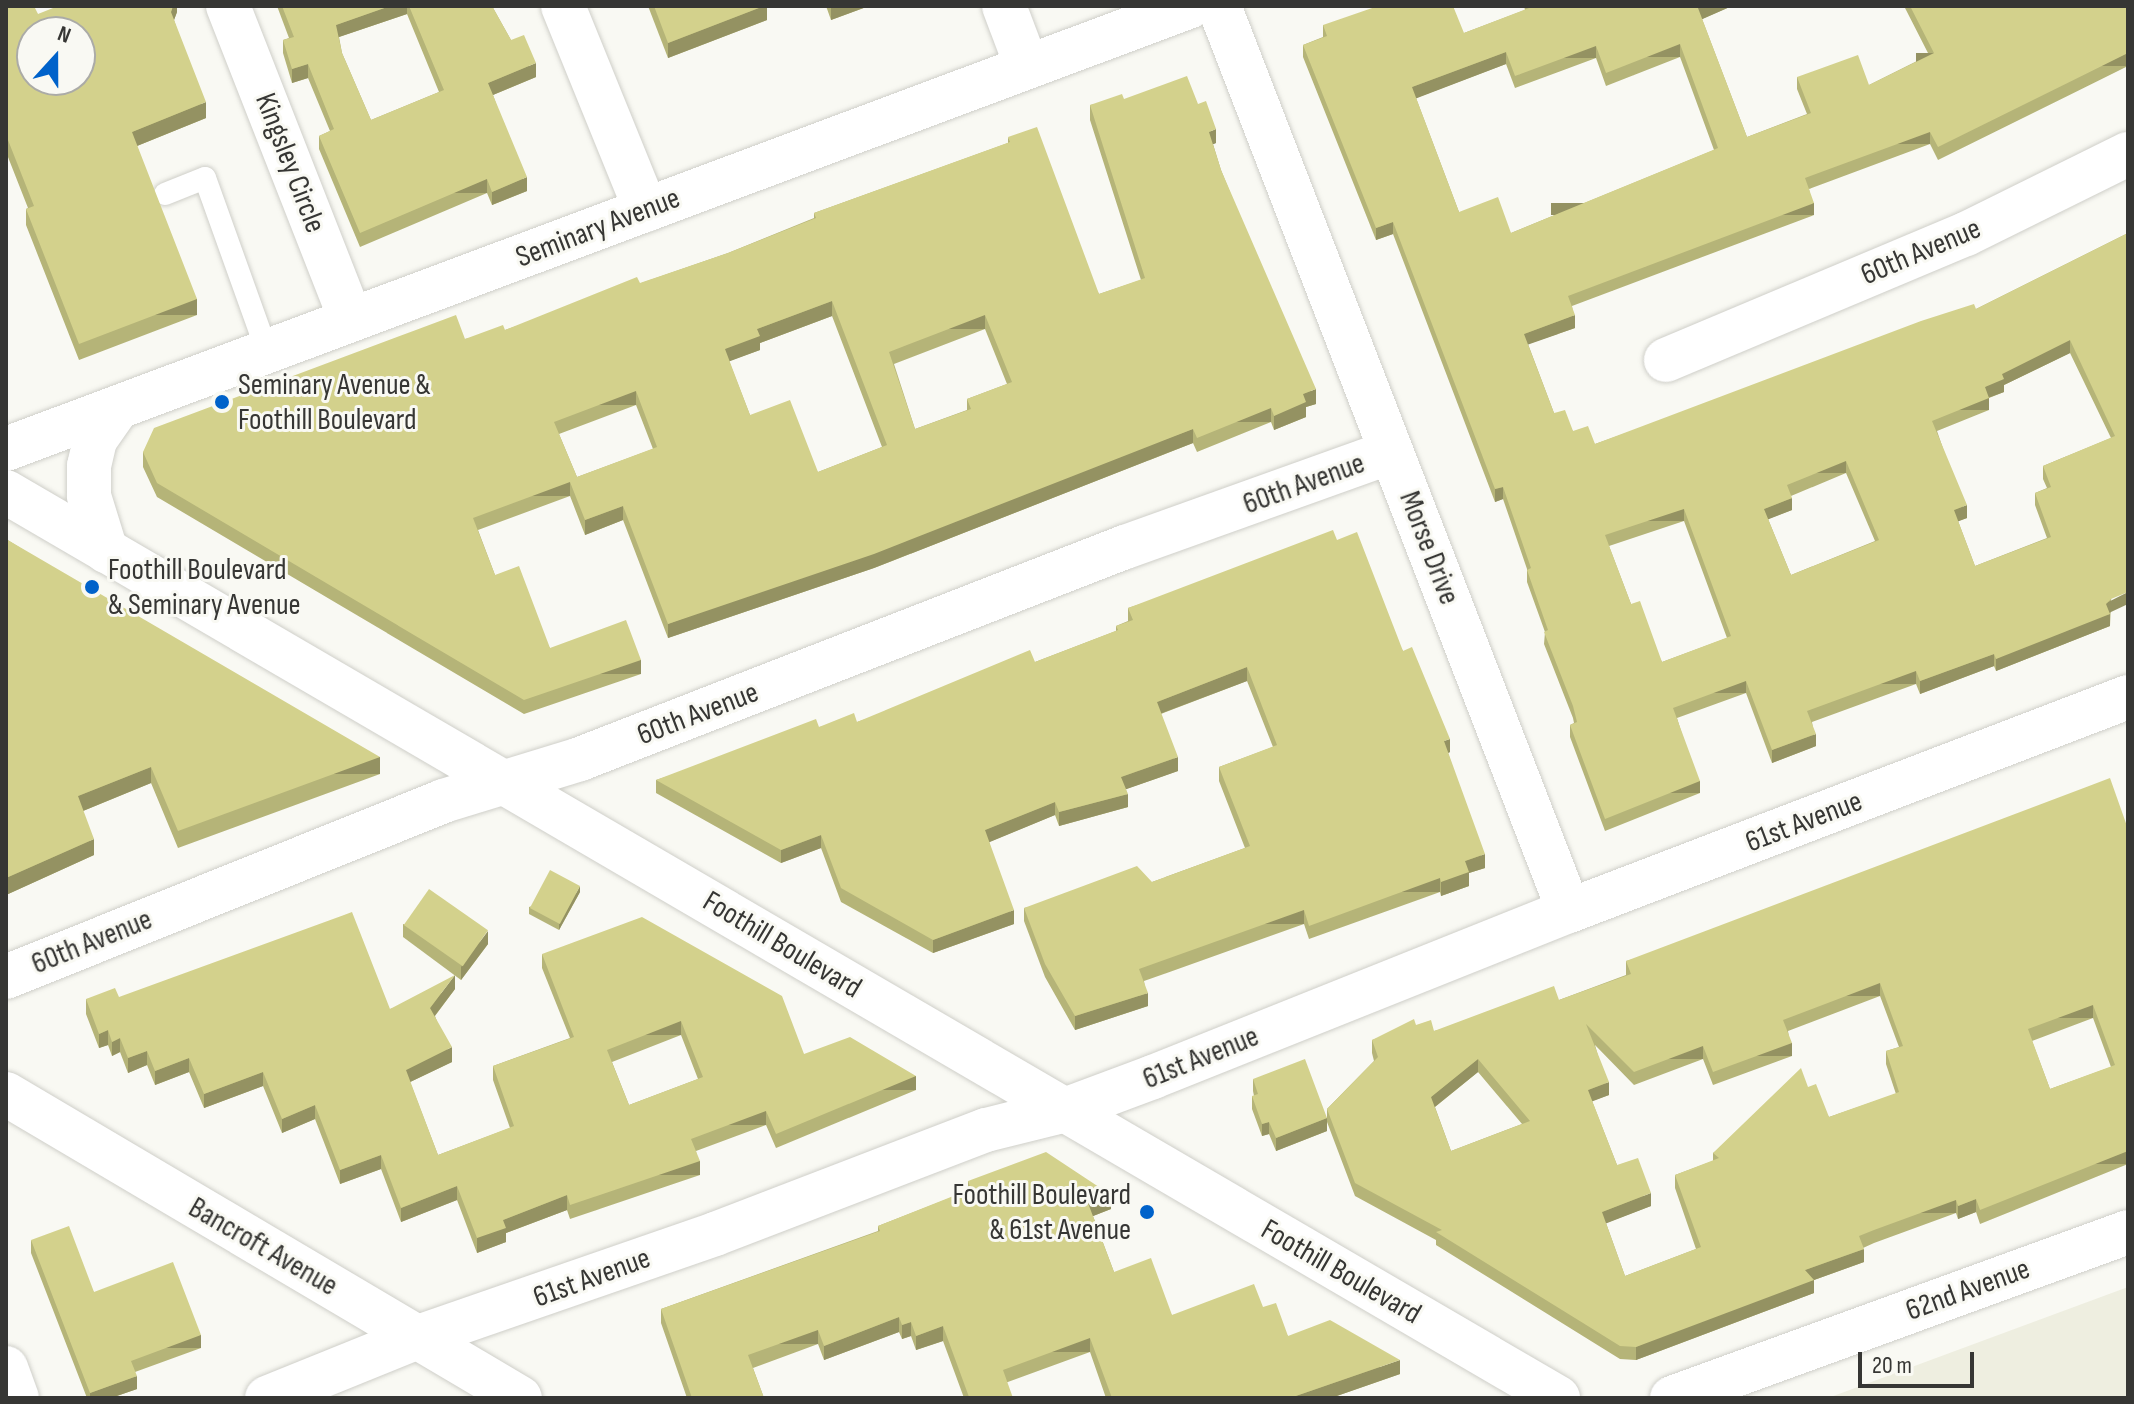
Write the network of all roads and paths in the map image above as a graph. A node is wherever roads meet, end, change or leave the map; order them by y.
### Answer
1 (228, 6) edge
2 (563, 6) edge
3 (1004, 6) edge
4 (1191, 6) edge
5 (1219, 6) edge
6 (1027, 67) junction
7 (2128, 154) edge
8 (165, 194) dead end
9 (646, 210) junction
10 (351, 320) junction
11 (267, 351) junction
12 (1666, 360) dead end
13 (118, 407) junction
14 (6, 449) edge
15 (1391, 452) junction
16 (6, 492) edge
17 (106, 551) junction
18 (2128, 697) edge
19 (502, 780) junction
20 (1569, 911) junction
21 (6, 977) edge
22 (6, 1094) edge
23 (1062, 1111) junction
24 (2128, 1232) edge
25 (418, 1337) junction
26 (6, 1368) edge
27 (17, 1398) edge
28 (267, 1398) edge
29 (520, 1398) edge
30 (1558, 1398) edge
31 (1672, 1398) edge

1 - 10 street, Kingsley Circle
2 - 9 street
3 - 6 street
4 - 6 street, Seminary Avenue
5 - 15 street, Morse Drive
6 - 9 street, Seminary Avenue
7 - 12 street, 60th Avenue
8 - 11 lane
9 - 10 street, Seminary Avenue
10 - 11 street, Seminary Avenue
11 - 13 street, Seminary Avenue
13 - 14 street, Seminary Avenue
13 - 17 street
15 - 19 street, 60th Avenue
15 - 20 street, Morse Drive
16 - 17 street, Foothill Boulevard
17 - 19 street, Foothill Boulevard
18 - 20 street, 61st Avenue
19 - 21 street, 60th Avenue
19 - 23 street, Foothill Boulevard
20 - 23 street, 61st Avenue
22 - 25 street, Bancroft Avenue
23 - 25 street, 61st Avenue
23 - 30 street, Foothill Boulevard
24 - 31 street, 62nd Avenue
25 - 28 street, 61st Avenue
25 - 29 street, Bancroft Avenue
26 - 27 street

